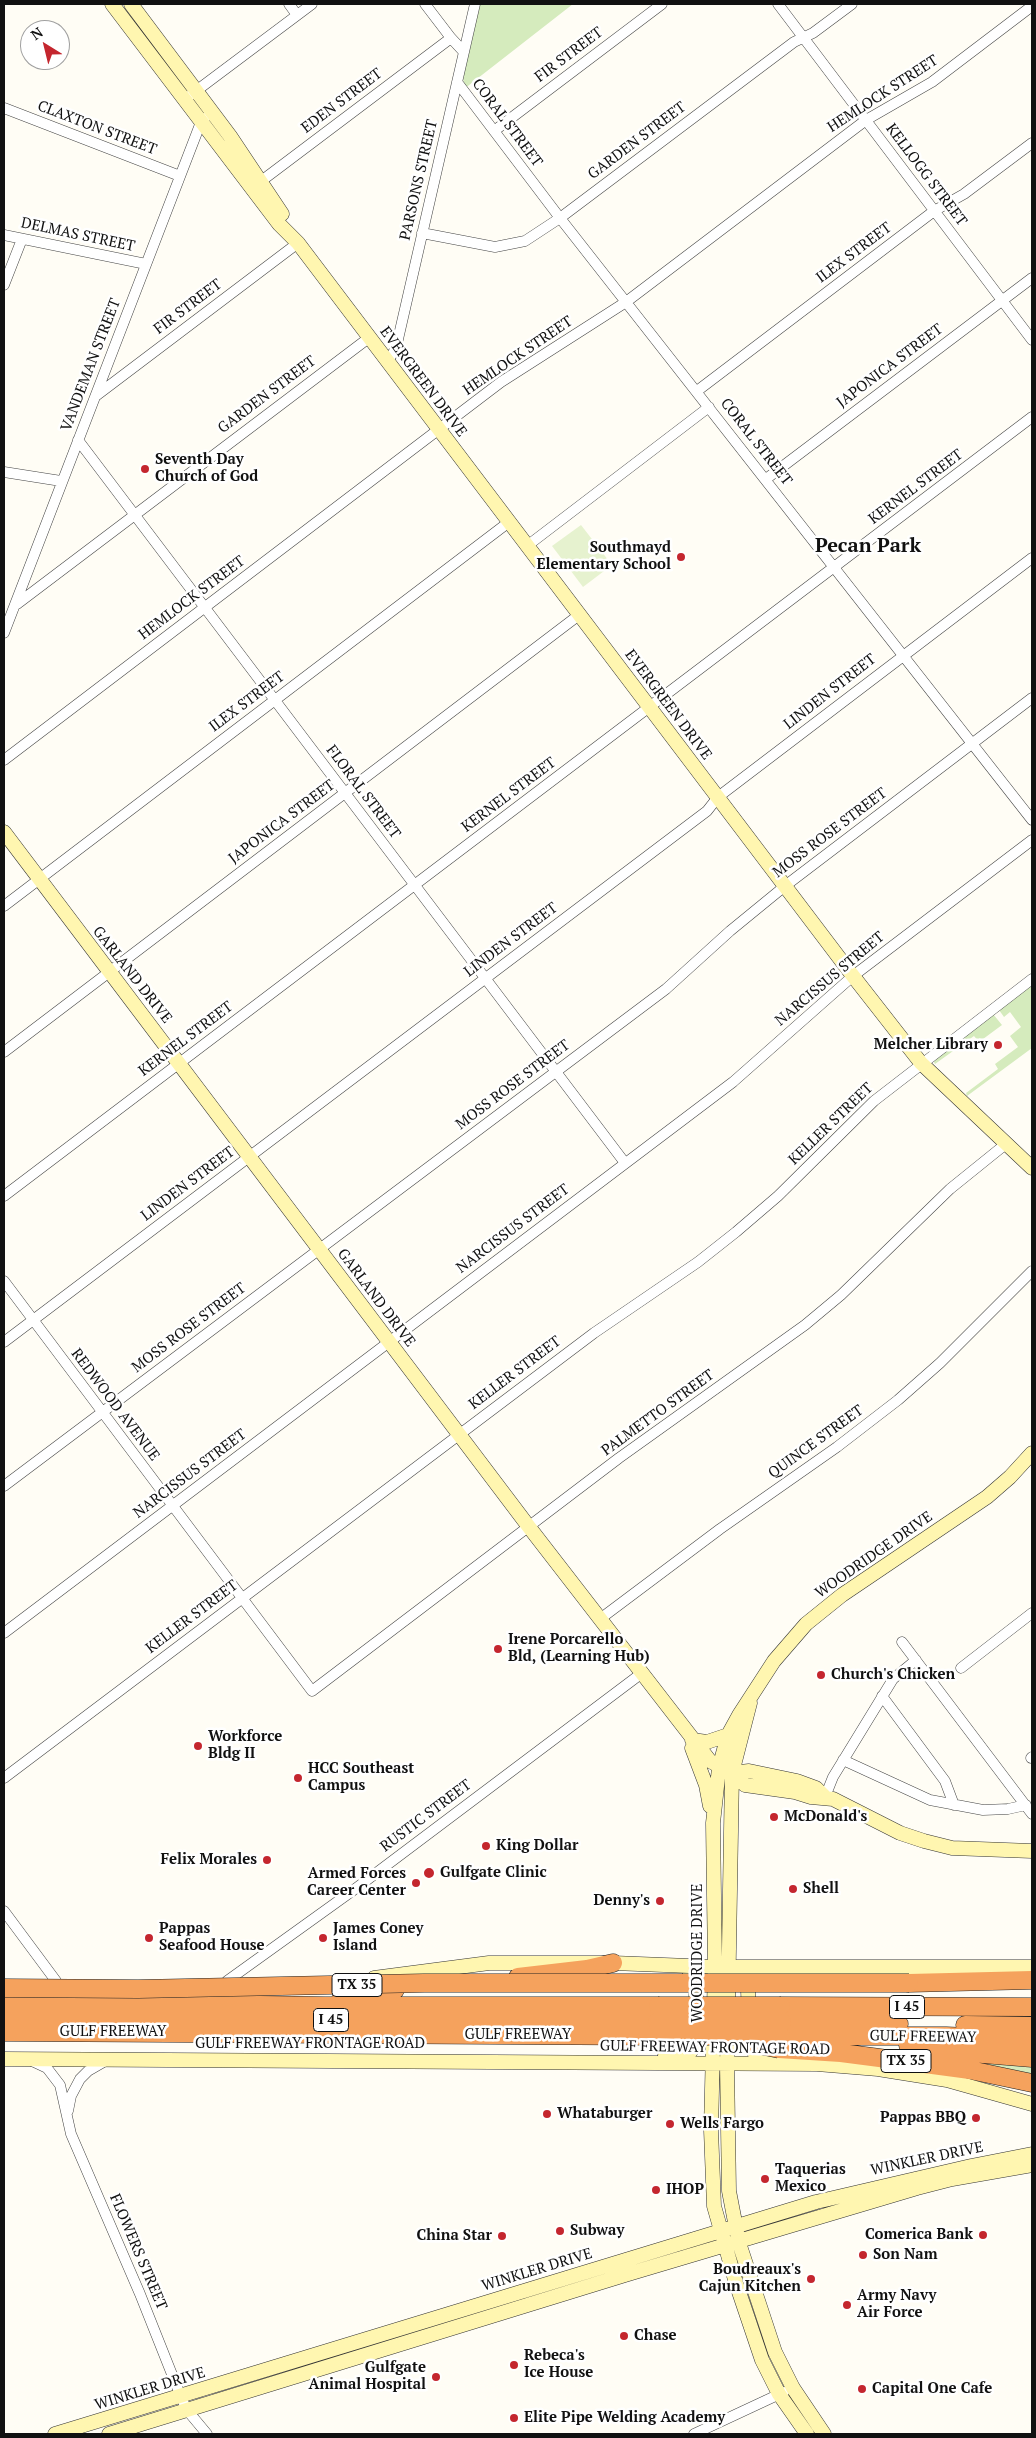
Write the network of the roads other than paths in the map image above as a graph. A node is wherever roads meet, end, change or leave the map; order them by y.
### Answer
1 (112, 4) edge
2 (130, 4) edge
3 (289, 4) edge
4 (312, 4) edge
5 (425, 4) edge
6 (475, 4) edge
7 (662, 4) edge
8 (778, 4) edge
9 (852, 4) edge
10 (1032, 6) edge
11 (297, 15) junction
12 (451, 38) junction
13 (804, 38) junction
14 (463, 51) junction
15 (457, 82) junction
16 (196, 91) junction
17 (184, 100) junction
18 (4, 108) edge
19 (212, 112) junction
20 (866, 120) junction
21 (201, 122) junction
22 (494, 131) junction
23 (1032, 142) edge
24 (180, 176) junction
25 (256, 185) junction
26 (934, 211) junction
27 (560, 218) junction
28 (422, 233) junction
29 (4, 235) edge
30 (22, 239) junction
31 (298, 243) junction
32 (146, 264) junction
33 (1032, 278) edge
34 (4, 285) edge
35 (1003, 300) junction
36 (626, 302) junction
37 (370, 337) junction
38 (1032, 340) edge
39 (388, 361) junction
40 (696, 391) junction
41 (96, 395) junction
42 (709, 407) junction
43 (1032, 417) edge
44 (438, 430) junction
45 (78, 440) junction
46 (4, 472) edge
47 (766, 479) junction
48 (61, 480) junction
49 (134, 515) junction
50 (509, 522) junction
51 (528, 546) junction
52 (1032, 558) edge
53 (834, 567) junction
54 (16, 604) junction
55 (205, 607) junction
56 (579, 615) junction
57 (4, 633) edge
58 (903, 655) junction
59 (1032, 698) edge
60 (275, 700) junction
61 (650, 707) junction
62 (973, 743) junction
63 (4, 760) edge
64 (344, 793) junction
65 (718, 797) junction
66 (1032, 820) edge
67 (4, 832) edge
68 (1032, 840) edge
69 (39, 879) junction
70 (415, 885) junction
71 (785, 886) junction
72 (4, 906) edge
73 (108, 972) junction
74 (853, 976) junction
75 (485, 978) junction
76 (1032, 979) edge
77 (4, 1052) edge
78 (180, 1063) junction
79 (921, 1063) junction
80 (556, 1072) junction
81 (1007, 1144) junction
82 (250, 1157) junction
83 (625, 1162) junction
84 (1032, 1168) edge
85 (4, 1196) edge
86 (318, 1249) junction
87 (1032, 1271) edge
88 (4, 1281) edge
89 (32, 1320) junction
90 (4, 1342) edge
91 (390, 1342) junction
92 (102, 1412) junction
93 (460, 1433) junction
94 (1032, 1453) edge
95 (4, 1486) edge
96 (173, 1505) junction
97 (529, 1527) junction
98 (242, 1598) junction
99 (1032, 1613) edge
100 (600, 1619) junction
101 (4, 1634) edge
102 (902, 1642) dead end
103 (916, 1660) junction
104 (961, 1668) dead end
105 (642, 1673) junction
106 (312, 1691) joint
107 (882, 1696) junction
108 (750, 1699) junction
109 (728, 1735) junction
110 (689, 1737) junction
111 (843, 1760) junction
112 (726, 1770) junction
113 (4, 1778) edge
114 (825, 1797) junction
115 (954, 1805) junction
116 (1026, 1805) junction
117 (1032, 1814) edge
118 (713, 1823) junction
119 (1032, 1851) edge
120 (4, 1911) edge
121 (613, 1963) junction
122 (653, 1965) junction
123 (730, 1966) junction
124 (715, 1967) junction
125 (820, 1967) junction
126 (1032, 1967) edge
127 (4, 1980) edge
128 (1032, 1980) edge
129 (56, 1981) junction
130 (227, 1981) junction
131 (4, 1988) edge
132 (4, 2002) edge
133 (325, 2006) junction
134 (1032, 2007) edge
135 (4, 2018) edge
136 (658, 2021) junction
137 (1032, 2026) edge
138 (4, 2032) edge
139 (781, 2036) junction
140 (838, 2036) junction
141 (1032, 2040) edge
142 (1032, 2058) edge
143 (4, 2059) edge
144 (26, 2060) junction
145 (107, 2060) junction
146 (593, 2063) junction
147 (712, 2065) junction
148 (727, 2065) junction
149 (1032, 2083) edge
150 (1032, 2104) edge
151 (66, 2119) junction
152 (1032, 2154) edge
153 (1032, 2165) edge
154 (734, 2227) junction
155 (720, 2232) junction
156 (739, 2243) junction
157 (725, 2247) junction
158 (623, 2260) junction
159 (587, 2271) junction
160 (628, 2274) junction
161 (563, 2279) junction
162 (591, 2286) junction
163 (527, 2306) junction
164 (456, 2312) junction
165 (460, 2326) junction
166 (342, 2347) junction
167 (346, 2361) junction
168 (782, 2392) junction
169 (181, 2397) junction
170 (187, 2410) junction
171 (55, 2434) edge
172 (109, 2434) edge
173 (208, 2434) edge
174 (694, 2434) edge
175 (807, 2434) edge
176 (824, 2434) edge

1 - 17 main road, EVERGREEN DRIVE
2 - 16 main road, EVERGREEN DRIVE
3 - 11 street
4 - 11 street
5 - 12 street
6 - 14 street, PARSONS STREET
7 - 22 street, FIR STREET
8 - 13 street, KELLOGG STREET
9 - 13 street, GARDEN STREET
10 - 20 street, HEMLOCK STREET
11 - 16 street
12 - 14 street
12 - 25 street, EDEN STREET
13 - 20 street, KELLOGG STREET
13 - 27 street, GARDEN STREET
14 - 15 street, PARSONS STREET
15 - 22 street, CORAL STREET
15 - 28 street, PARSONS STREET
16 - 17 street
16 - 19 main road, EVERGREEN DRIVE
17 - 21 main road, EVERGREEN DRIVE
18 - 24 street, CLAXTON STREET
19 - 21 street, VANDEMAN STREET
19 - 25 main road, EVERGREEN DRIVE
20 - 26 street, KELLOGG STREET
20 - 36 street, HEMLOCK STREET
21 - 24 street, VANDEMAN STREET
21 - 25 main road, EVERGREEN DRIVE
22 - 27 street, CORAL STREET
23 - 26 street, ILEX STREET
24 - 32 street, VANDEMAN STREET
25 - 31 main road, EVERGREEN DRIVE
26 - 35 street, KELLOGG STREET
26 - 40 street, ILEX STREET
27 - 28 street, GARDEN STREET
27 - 36 street, CORAL STREET
28 - 39 street, PARSONS STREET
29 - 30 street, DELMAS STREET
30 - 32 street, DELMAS STREET
30 - 34 street
31 - 37 main road, EVERGREEN DRIVE
31 - 41 street, FIR STREET
32 - 41 street, VANDEMAN STREET
33 - 35 street, JAPONICA STREET
35 - 38 street, KELLOGG STREET
35 - 47 street, JAPONICA STREET
36 - 40 street, CORAL STREET
36 - 44 street, HEMLOCK STREET
37 - 39 main road, EVERGREEN DRIVE
37 - 49 street, GARDEN STREET
39 - 44 main road, EVERGREEN DRIVE
40 - 42 street, CORAL STREET
41 - 45 street, VANDEMAN STREET
42 - 47 street, CORAL STREET
42 - 51 street
43 - 53 street, KERNEL STREET
44 - 50 main road, EVERGREEN DRIVE
44 - 55 street, HEMLOCK STREET
45 - 48 street, VANDEMAN STREET
45 - 49 street, FLORAL STREET
46 - 48 street
47 - 53 street, CORAL STREET
48 - 54 street, VANDEMAN STREET
49 - 54 street, GARDEN STREET
49 - 55 street, FLORAL STREET
50 - 51 main road, EVERGREEN DRIVE
50 - 60 street, ILEX STREET
51 - 56 main road, EVERGREEN DRIVE
52 - 58 street, LINDEN STREET
53 - 58 street, CORAL STREET
53 - 61 street, KERNEL STREET
54 - 57 street, VANDEMAN STREET
55 - 60 street, FLORAL STREET
55 - 63 street, HEMLOCK STREET
56 - 61 main road, EVERGREEN DRIVE
56 - 64 street, JAPONICA STREET
58 - 62 street, CORAL STREET
58 - 65 street, LINDEN STREET
59 - 62 street, MOSS ROSE STREET
60 - 64 street, FLORAL STREET
60 - 69 street, ILEX STREET
61 - 65 main road, EVERGREEN DRIVE
61 - 70 street, KERNEL STREET
62 - 66 street, CORAL STREET
62 - 71 street, MOSS ROSE STREET
64 - 70 street, FLORAL STREET
64 - 73 street, JAPONICA STREET
65 - 71 main road, EVERGREEN DRIVE
65 - 75 street, LINDEN STREET
67 - 69 main road, GARLAND DRIVE
68 - 74 street, NARCISSUS STREET
69 - 72 street, ILEX STREET
69 - 73 main road, GARLAND DRIVE
70 - 75 street, FLORAL STREET
70 - 78 street, KERNEL STREET
71 - 74 main road, EVERGREEN DRIVE
71 - 80 street, MOSS ROSE STREET
73 - 77 street, JAPONICA STREET
73 - 78 main road, GARLAND DRIVE
74 - 79 main road, EVERGREEN DRIVE
74 - 83 street, NARCISSUS STREET
75 - 80 street, FLORAL STREET
75 - 82 street, LINDEN STREET
76 - 79 street, KELLER STREET
78 - 82 main road, GARLAND DRIVE
78 - 85 street, KERNEL STREET
79 - 81 main road, EVERGREEN DRIVE
79 - 93 street, KELLER STREET
80 - 83 street, FLORAL STREET
80 - 86 street, MOSS ROSE STREET
81 - 84 main road, EVERGREEN DRIVE
81 - 97 street, PALMETTO STREET
82 - 86 main road, GARLAND DRIVE
82 - 89 street, LINDEN STREET
83 - 91 street, NARCISSUS STREET
86 - 91 main road, GARLAND DRIVE
86 - 92 street, MOSS ROSE STREET
87 - 100 street, QUINCE STREET
88 - 89 street, REDWOOD AVENUE
89 - 90 street, LINDEN STREET
89 - 92 street, REDWOOD AVENUE
91 - 93 main road, GARLAND DRIVE
91 - 96 street, NARCISSUS STREET
92 - 95 street, MOSS ROSE STREET
92 - 96 street, REDWOOD AVENUE
93 - 97 main road, GARLAND DRIVE
93 - 98 street, KELLER STREET
94 - 108 main road, WOODRIDGE DRIVE
96 - 98 street, REDWOOD AVENUE
96 - 101 street, NARCISSUS STREET
97 - 100 main road, GARLAND DRIVE
97 - 106 street, PALMETTO STREET
98 - 106 street, REDWOOD AVENUE
98 - 113 street, KELLER STREET
99 - 104 street
100 - 105 main road, GARLAND DRIVE
102 - 103 street
103 - 107 street
103 - 116 street
105 - 110 main road, GARLAND DRIVE
105 - 130 street, RUSTIC STREET
107 - 111 street
107 - 115 street
108 - 109 main road, WOODRIDGE DRIVE
108 - 112 main road, WOODRIDGE DRIVE
109 - 110 main road
109 - 112 main road, WOODRIDGE DRIVE
110 - 112 main road, GARLAND DRIVE
110 - 118 main road
111 - 114 street
111 - 115 street
112 - 114 main road, GARLAND DRIVE
112 - 118 main road, WOODRIDGE DRIVE
112 - 123 main road, WOODRIDGE DRIVE
114 - 119 main road, GARLAND DRIVE
115 - 116 street
116 - 117 street
118 - 124 main road, WOODRIDGE DRIVE
120 - 129 street
121 - 122 main road
121 - 130 main road
121 - 133 highway
122 - 124 main road
122 - 146 main road
123 - 124 main road
123 - 125 main road
123 - 148 main road, WOODRIDGE DRIVE
124 - 147 main road, WOODRIDGE DRIVE
125 - 126 main road
125 - 139 main road
127 - 129 main road
128 - 131 highway, TX 35, bridge
129 - 130 main road
132 - 133 highway, GULF FREEWAY / I 45
133 - 136 highway, GULF FREEWAY / I 45
134 - 139 highway, GULF FREEWAY / I 45
135 - 136 highway, GULF FREEWAY / I 45
136 - 138 highway, GULF FREEWAY / I 45
136 - 139 highway, GULF FREEWAY / I 45, bridge
136 - 139 highway, GULF FREEWAY / I 45, bridge
137 - 139 highway, GULF FREEWAY / I 45
139 - 140 highway, GULF FREEWAY / I 45
139 - 148 main road, GULF FREEWAY FRONTAGE ROAD
139 - 149 highway, TX 35
139 - 150 main road, GULF FREEWAY FRONTAGE ROAD
140 - 141 highway, GULF FREEWAY / I 45
140 - 142 highway, TX 35
143 - 144 main road, GULF FREEWAY FRONTAGE ROAD
144 - 145 main road, GULF FREEWAY FRONTAGE ROAD
144 - 151 street, FLOWERS STREET
145 - 146 main road, GULF FREEWAY FRONTAGE ROAD
145 - 151 street
146 - 147 main road, GULF FREEWAY FRONTAGE ROAD
147 - 148 main road, GULF FREEWAY FRONTAGE ROAD
147 - 155 main road, WOODRIDGE DRIVE
148 - 154 main road, WOODRIDGE DRIVE
151 - 169 street, FLOWERS STREET
152 - 154 main road, WINKLER DRIVE
153 - 156 main road, WINKLER DRIVE
154 - 155 main road, WINKLER DRIVE
154 - 156 main road, WOODRIDGE DRIVE
155 - 157 main road, WOODRIDGE DRIVE
155 - 158 main road, WINKLER DRIVE
156 - 157 main road, WINKLER DRIVE
156 - 176 main road, WOODRIDGE DRIVE
157 - 160 main road, WINKLER DRIVE
157 - 168 main road, WOODRIDGE DRIVE
158 - 159 main road, WINKLER DRIVE
158 - 160 main road
159 - 161 main road, WINKLER DRIVE
159 - 162 main road
160 - 162 main road, WINKLER DRIVE
161 - 163 main road
161 - 164 main road, WINKLER DRIVE
162 - 163 main road, WINKLER DRIVE
163 - 165 main road, WINKLER DRIVE
164 - 165 main road
164 - 166 main road, WINKLER DRIVE
165 - 167 main road, WINKLER DRIVE
166 - 167 main road
166 - 169 main road, WINKLER DRIVE
167 - 170 main road, WINKLER DRIVE
168 - 174 street
168 - 175 main road, WOODRIDGE DRIVE
169 - 170 street, FLOWERS STREET
169 - 171 main road, WINKLER DRIVE
170 - 172 main road, WINKLER DRIVE
170 - 173 street, FLOWERS STREET

